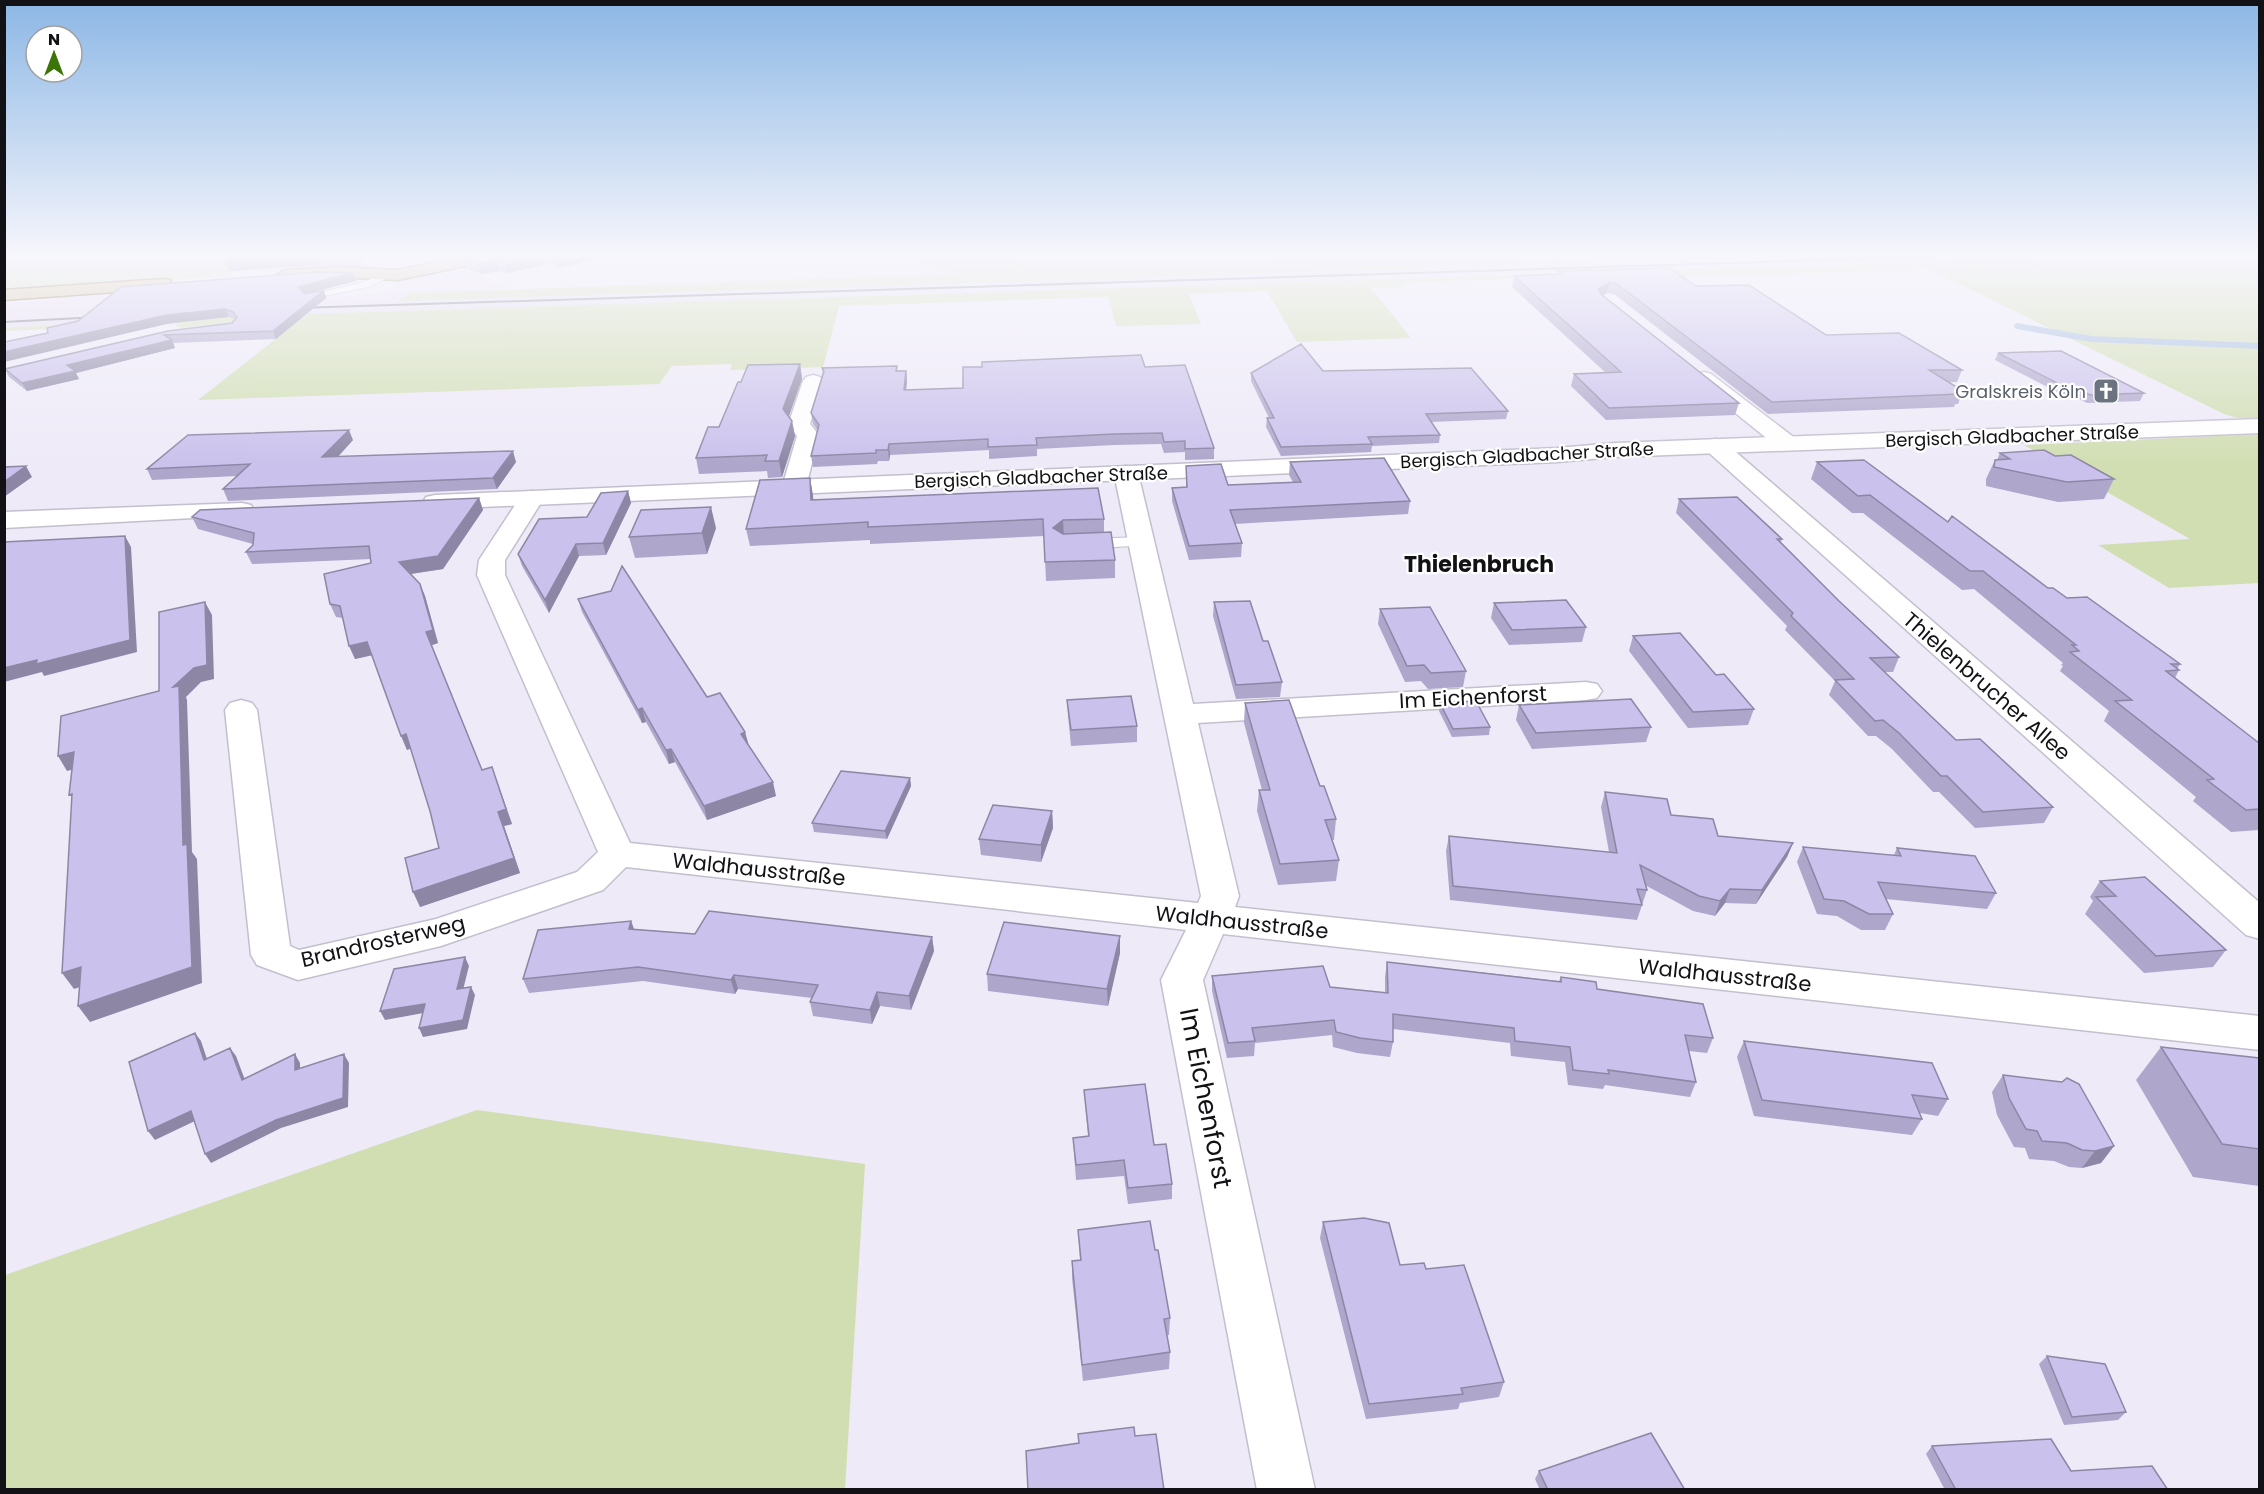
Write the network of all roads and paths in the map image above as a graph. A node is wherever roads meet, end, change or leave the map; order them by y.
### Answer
1 (1690, 366) edge
2 (813, 381) dead end
3 (2259, 426) edge
4 (1788, 444) junction
5 (1715, 446) junction
6 (1126, 473) junction
7 (794, 487) junction
8 (532, 498) junction
9 (414, 503) edge
10 (260, 510) edge
11 (4, 520) edge
12 (1141, 542) junction
13 (1075, 545) edge
14 (1586, 691) dead end
15 (241, 710) dead end
16 (1180, 714) junction
17 (617, 854) junction
18 (1214, 919) junction
19 (2259, 925) edge
20 (2259, 1033) edge
21 (1286, 1490) edge

1 - 4 street
2 - 7 street
3 - 4 street, Bergisch Gladbacher Straße
4 - 5 street, Bergisch Gladbacher Straße
5 - 6 street, Bergisch Gladbacher Straße
5 - 19 street, Thielenbrucher Allee
6 - 7 street, Bergisch Gladbacher Straße
6 - 12 street, Im Eichenforst
7 - 8 street, Bergisch Gladbacher Straße
8 - 9 street, Bergisch Gladbacher Straße
8 - 17 street
10 - 11 street
12 - 13 lane
12 - 16 street, Im Eichenforst
14 - 16 street, Im Eichenforst
15 - 17 street, Brandrosterweg
16 - 18 street, Im Eichenforst
17 - 18 street, Waldhausstraße
18 - 20 street, Waldhausstraße
18 - 21 street, Im Eichenforst

